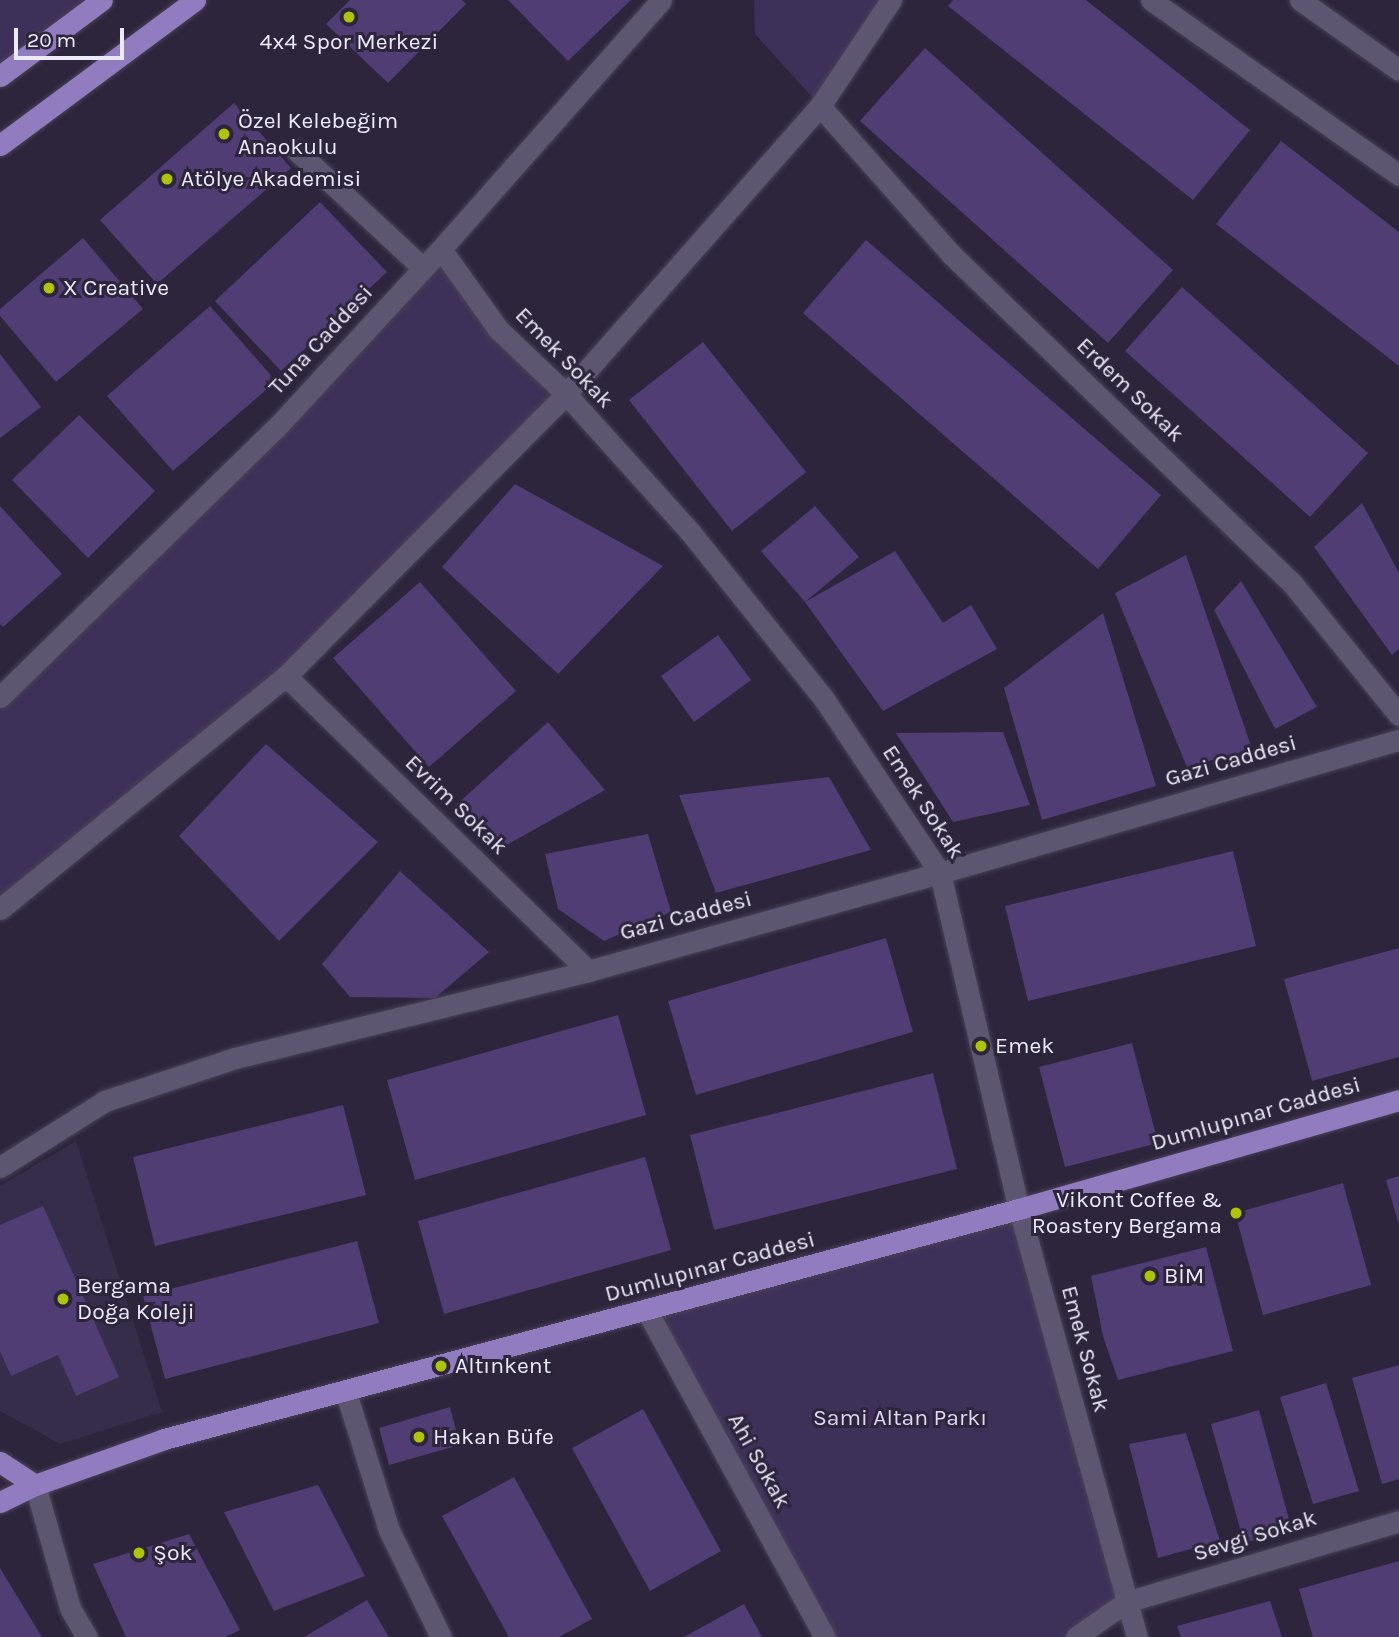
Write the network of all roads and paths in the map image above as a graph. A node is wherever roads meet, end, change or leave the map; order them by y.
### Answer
1 (102, 0) edge
2 (195, 0) edge
3 (661, 0) edge
4 (891, 0) edge
5 (1151, 0) edge
6 (1300, 0) edge
7 (1399, 70) edge
8 (0, 76) edge
9 (820, 106) junction
10 (0, 145) edge
11 (297, 151) dead end
12 (1399, 175) edge
13 (441, 249) junction
14 (423, 268) junction
15 (566, 394) junction
16 (286, 676) junction
17 (0, 697) edge
18 (1399, 716) edge
19 (1399, 740) edge
20 (940, 873) junction
21 (0, 909) edge
22 (588, 971) junction
23 (1399, 1100) edge
24 (0, 1167) edge
25 (1019, 1209) junction
26 (647, 1311) junction
27 (346, 1393) junction
28 (0, 1462) edge
29 (35, 1485) junction
30 (0, 1502) edge
31 (1399, 1521) edge
32 (1126, 1602) junction
33 (87, 1637) edge
34 (441, 1637) edge
35 (825, 1637) edge
36 (1076, 1637) edge
37 (1137, 1637) edge

1 - 8 main road
2 - 10 main road
3 - 13 street, Tuna Caddesi
4 - 9 street
5 - 12 street
6 - 7 street
9 - 15 street
9 - 18 street, Erdem Sokak
11 - 14 street
13 - 14 street, Tuna Caddesi
13 - 15 street, Emek Sokak
14 - 17 street, Tuna Caddesi
15 - 16 street
15 - 20 street, Emek Sokak
16 - 21 street
16 - 22 street, Evrim Sokak
19 - 20 street, Gazi Caddesi
20 - 22 street, Gazi Caddesi
20 - 25 street, Emek Sokak
22 - 24 street, Gazi Caddesi
23 - 25 main road, Dumlupınar Caddesi
25 - 26 main road, Dumlupınar Caddesi
25 - 32 street, Emek Sokak
26 - 27 main road, Dumlupınar Caddesi
26 - 35 street, Ahi Sokak
27 - 29 main road, Dumlupınar Caddesi
27 - 34 street
28 - 29 main road
29 - 30 main road, Dumlupınar Caddesi
29 - 33 street
31 - 32 street, Sevgi Sokak
32 - 36 street, Sevgi Sokak
32 - 37 street, Emek Sokak

